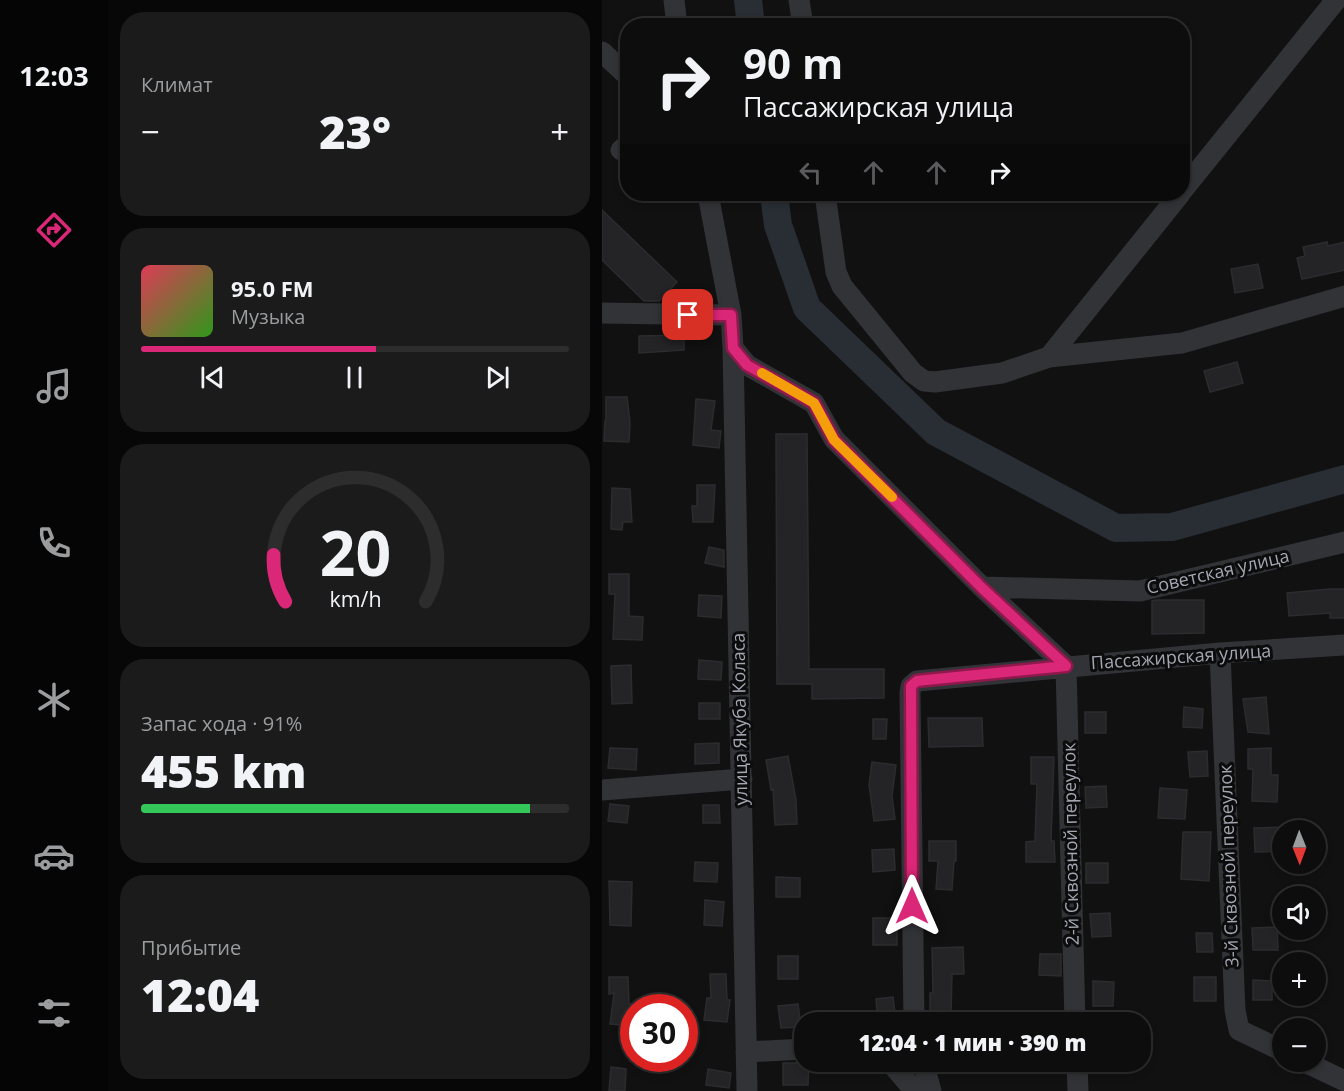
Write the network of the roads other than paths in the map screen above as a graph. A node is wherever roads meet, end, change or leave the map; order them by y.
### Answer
1 (674, 0) edge
2 (799, 0) edge
3 (1336, 0) edge
4 (676, 18) edge
5 (802, 18) edge
6 (602, 52) edge
7 (620, 69) edge
8 (1190, 181) edge
9 (709, 201) edge
10 (826, 201) edge
11 (1174, 201) edge
12 (1344, 296) edge
13 (602, 313) edge
14 (731, 315) junction
15 (733, 348) junction
16 (1049, 357) junction
17 (1344, 542) edge
18 (982, 588) junction
19 (1344, 645) edge
20 (1220, 652) junction
21 (1066, 666) junction
22 (742, 779) junction
23 (602, 790) edge
24 (914, 1012) edge
25 (1075, 1012) edge
26 (1272, 1046) edge
27 (794, 1050) edge
28 (746, 1052) junction
29 (899, 1072) edge
30 (926, 1072) edge
31 (1077, 1072) edge
32 (1326, 1072) edge
33 (1344, 1081) edge
34 (747, 1091) edge
35 (915, 1091) edge
36 (931, 1091) edge
37 (1078, 1091) edge

1 - 4 street
2 - 5 street
3 - 8 street
6 - 7 street
9 - 14 street, улица Якуба Коласа
10 - 16 street
11 - 16 street
12 - 16 street
13 - 14 street
14 - 15 street, улица Якуба Коласа
15 - 18 street
15 - 22 street, улица Якуба Коласа
17 - 18 street, Советская улица
18 - 21 street
19 - 20 street, Пассажирская улица
20 - 21 street, Пассажирская улица
20 - 26 street, 3-й Сквозной переулок
21 - 24 street, Пассажирская улица
21 - 25 street, 2-й Сквозной переулок
22 - 23 street
22 - 28 street, улица Якуба Коласа
27 - 28 street
28 - 34 street, улица Якуба Коласа
29 - 35 street
30 - 36 street
31 - 37 street
32 - 33 street

